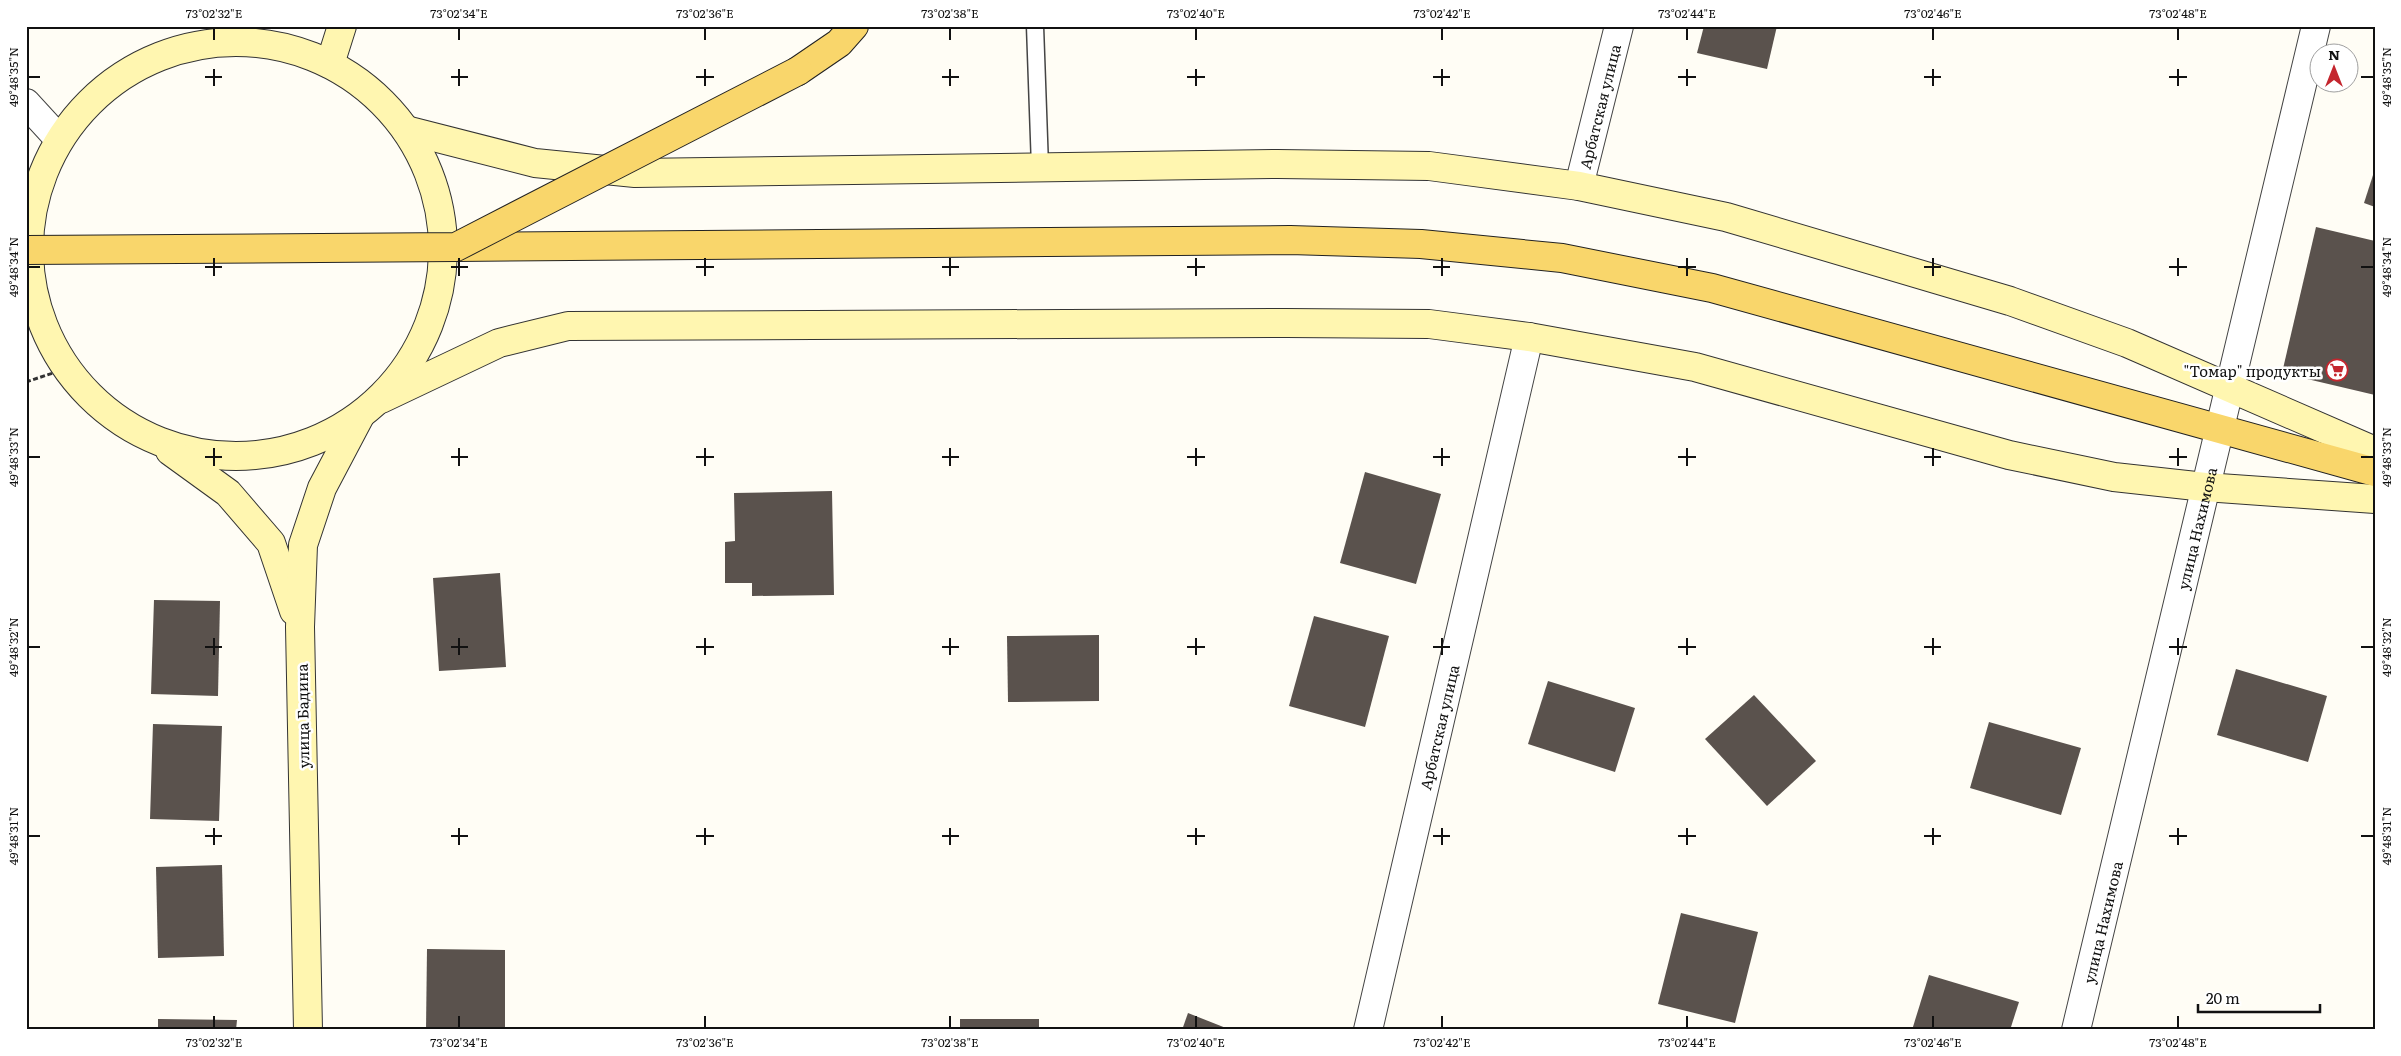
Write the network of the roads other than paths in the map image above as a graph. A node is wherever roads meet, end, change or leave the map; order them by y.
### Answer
1 (342, 26) edge
2 (854, 26) edge
3 (1035, 26) edge
4 (1619, 26) edge
5 (2316, 26) edge
6 (330, 64) junction
7 (26, 103) edge
8 (406, 130) junction
9 (59, 139) junction
10 (1040, 167) junction
11 (1579, 186) junction
12 (456, 247) junction
13 (26, 250) edge
14 (1529, 337) junction
15 (2230, 388) junction
16 (371, 407) junction
17 (2220, 429) junction
18 (160, 443) junction
19 (2375, 451) edge
20 (2375, 472) edge
21 (2205, 487) junction
22 (2375, 499) edge
23 (300, 627) junction
24 (308, 1030) edge
25 (1368, 1030) edge
26 (2076, 1030) edge

1 - 6 street
2 - 12 main road, bridge
3 - 10 lane
4 - 11 street, Арбатская улица
5 - 15 street, улица Нахимова
6 - 8 street
6 - 9 street
7 - 9 street
8 - 10 street
8 - 16 street
9 - 18 street
10 - 11 street
11 - 15 street
12 - 13 main road, bridge
12 - 17 main road
14 - 16 street
14 - 21 street
14 - 25 street, Арбатская улица
15 - 17 street, улица Нахимова
15 - 19 street
16 - 18 street
16 - 23 street, улица Бадина
17 - 20 main road
17 - 21 street, улица Нахимова
18 - 23 street
21 - 22 street
21 - 26 street, улица Нахимова
23 - 24 street, улица Бадина

